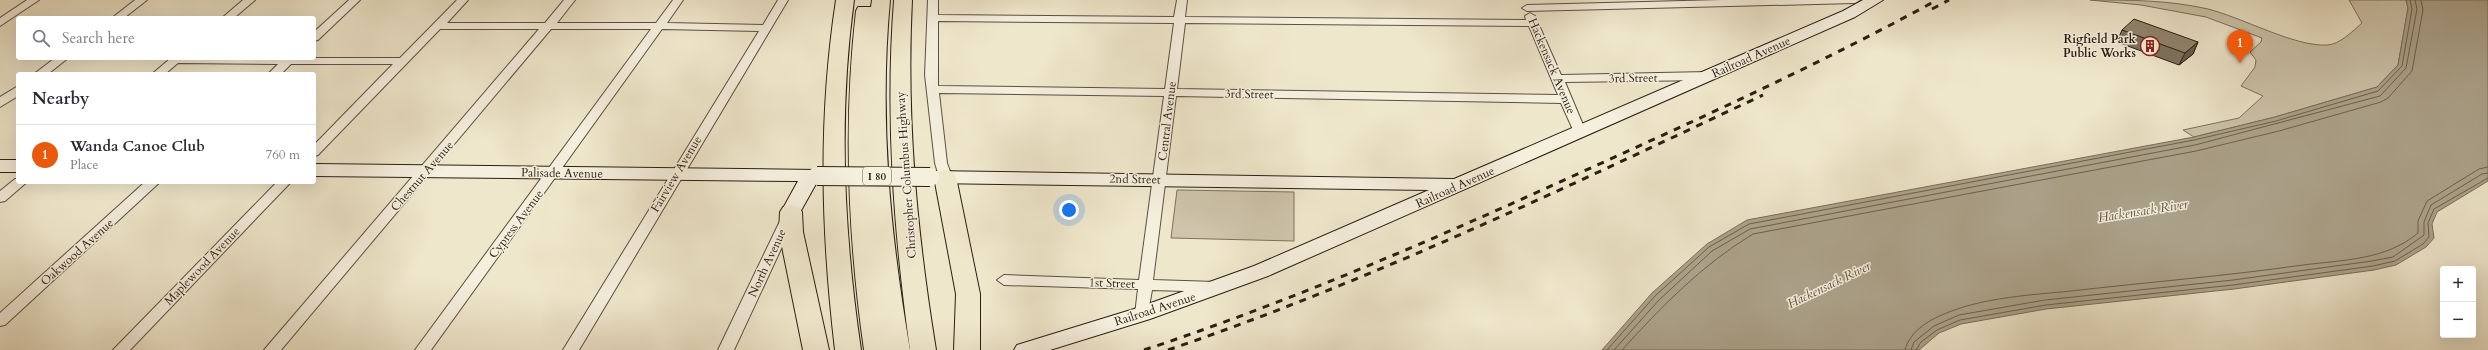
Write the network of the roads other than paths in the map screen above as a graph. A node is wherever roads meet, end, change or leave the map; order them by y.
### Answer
1 (34, 0) edge
2 (142, 0) edge
3 (250, 0) edge
4 (355, 0) edge
5 (463, 0) edge
6 (570, 0) edge
7 (678, 0) edge
8 (783, 0) edge
9 (845, 0) edge
10 (866, 0) edge
11 (881, 0) edge
12 (903, 0) edge
13 (933, 0) edge
14 (1182, 0) edge
15 (1855, 0) edge
16 (1875, 0) edge
17 (1525, 4) edge
18 (120, 16) edge
19 (230, 16) edge
20 (932, 18) junction
21 (1179, 20) junction
22 (0, 22) edge
23 (1533, 23) junction
24 (437, 26) junction
25 (548, 26) junction
26 (660, 26) junction
27 (766, 28) junction
28 (316, 36) edge
29 (316, 59) edge
30 (59, 60) edge
31 (175, 60) edge
32 (289, 60) edge
33 (404, 61) junction
34 (43, 72) edge
35 (160, 72) edge
36 (276, 72) edge
37 (1708, 76) junction
38 (1558, 79) junction
39 (933, 89) junction
40 (16, 91) edge
41 (1170, 93) junction
42 (1566, 99) junction
43 (0, 103) edge
44 (1580, 132) junction
45 (316, 150) edge
46 (0, 166) edge
47 (16, 166) edge
48 (316, 170) edge
49 (426, 171) junction
50 (554, 173) junction
51 (675, 176) junction
52 (813, 176) junction
53 (938, 177) junction
54 (1159, 179) junction
55 (18, 184) edge
56 (152, 184) edge
57 (282, 184) edge
58 (1459, 185) junction
59 (0, 198) edge
60 (791, 212) junction
61 (1004, 280) dead end
62 (1145, 284) junction
63 (1220, 287) junction
64 (1142, 314) junction
65 (0, 321) edge
66 (968, 344) edge
67 (121, 350) edge
68 (272, 350) edge
69 (423, 350) edge
70 (571, 350) edge
71 (726, 350) edge
72 (816, 350) edge
73 (848, 350) edge
74 (876, 350) edge
75 (897, 350) edge
76 (923, 350) edge
77 (1025, 350) edge

1 - 22 street
2 - 18 street
3 - 19 street
4 - 28 street
5 - 24 street
6 - 25 street, Chestnut Avenue
7 - 26 street, Cypress Avenue
8 - 27 street, Fairview Avenue
9 - 73 highway
10 - 74 highway, I 80
11 - 75 highway, Christopher Columbus Highway / I 80
12 - 76 highway, Christopher Columbus Highway / I 80
13 - 20 street
14 - 21 street, Central Avenue
15 - 17 street
16 - 37 main road, Railroad Avenue
17 - 23 street, Hackensack Avenue
20 - 21 street
20 - 39 street
21 - 23 street
21 - 41 street, Central Avenue
23 - 38 street, Hackensack Avenue
24 - 25 street
24 - 33 street
25 - 26 street
25 - 49 street, Chestnut Avenue
26 - 27 street
26 - 50 street, Cypress Avenue
27 - 51 street, Fairview Avenue
29 - 33 street
30 - 34 street
31 - 35 street
32 - 36 street
33 - 45 street
37 - 38 street, 3rd Street
37 - 44 main road, Railroad Avenue
38 - 42 street, Hackensack Avenue
39 - 41 street, 3rd Street
39 - 53 street
40 - 43 street
41 - 42 street, 3rd Street
41 - 54 street, Central Avenue
42 - 44 street, Hackensack Avenue
44 - 58 main road, Railroad Avenue
46 - 47 main road
48 - 49 main road, Palisade Avenue
49 - 50 main road, Palisade Avenue
49 - 68 street, Chestnut Avenue
50 - 51 main road, Palisade Avenue
50 - 69 street, Cypress Avenue
51 - 52 main road, Palisade Avenue
51 - 70 street, Fairview Avenue
52 - 53 main road, 2nd Street, bridge
52 - 60 main road, North Avenue
53 - 54 main road, 2nd Street
53 - 66 highway
54 - 58 main road, 2nd Street
54 - 62 street, Central Avenue
55 - 59 street
56 - 65 street, Oakwood Avenue
57 - 67 street, Maplewood Avenue
58 - 63 main road, Railroad Avenue
60 - 71 street, North Avenue
60 - 72 highway
61 - 62 street, 1st Street
62 - 63 street, 1st Street
62 - 64 street, Central Avenue
63 - 64 main road, Railroad Avenue
64 - 77 main road, Railroad Avenue

